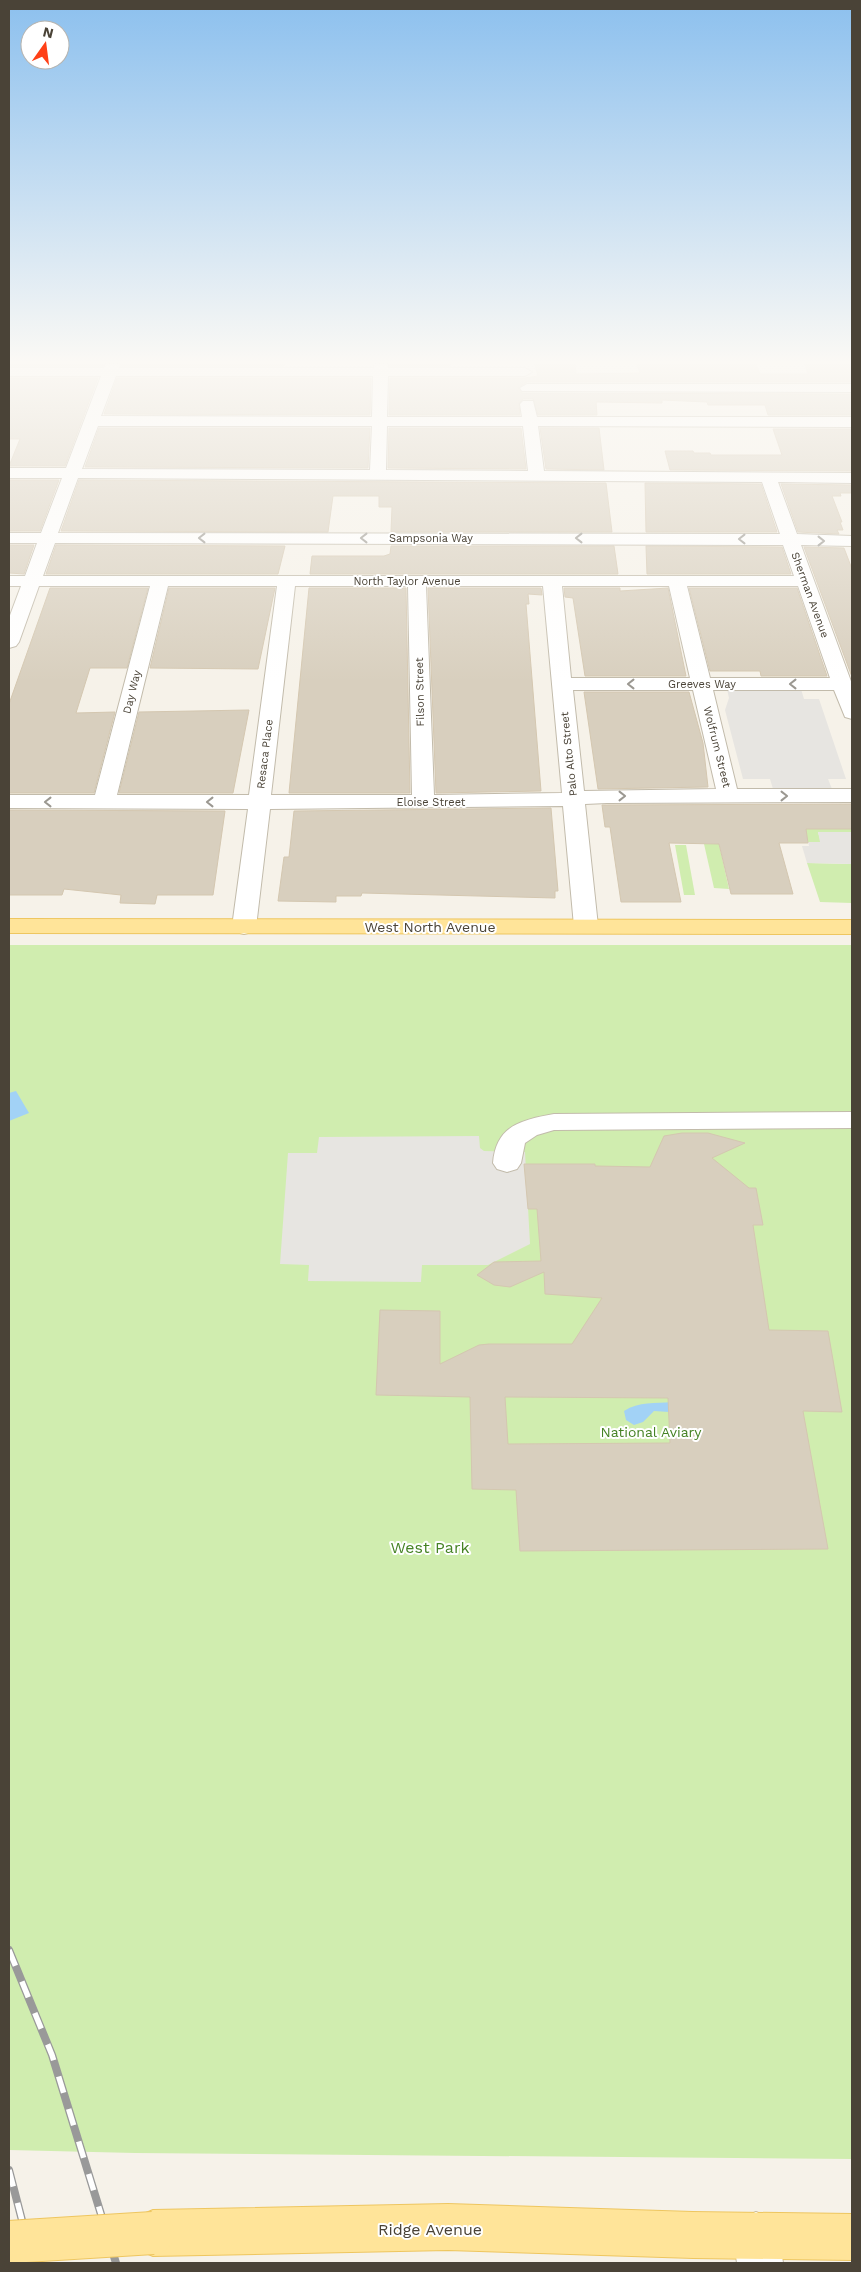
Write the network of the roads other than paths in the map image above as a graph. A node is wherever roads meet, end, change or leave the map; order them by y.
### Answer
1 (73, 470) edge
2 (378, 470) edge
3 (536, 470) edge
4 (9, 473) edge
5 (72, 474) junction
6 (378, 474) junction
7 (537, 477) junction
8 (768, 478) junction
9 (852, 478) edge
10 (9, 538) edge
11 (48, 538) junction
12 (790, 540) junction
13 (852, 541) edge
14 (9, 581) edge
15 (32, 581) junction
16 (160, 581) junction
17 (287, 581) junction
18 (418, 581) junction
19 (552, 581) junction
20 (677, 581) junction
21 (805, 581) junction
22 (9, 642) edge
23 (830, 651) junction
24 (852, 651) edge
25 (562, 684) junction
26 (702, 684) junction
27 (842, 684) junction
28 (852, 713) edge
29 (728, 796) junction
30 (852, 796) edge
31 (573, 800) junction
32 (9, 802) edge
33 (104, 802) junction
34 (259, 802) junction
35 (423, 802) junction
36 (9, 926) edge
37 (586, 926) junction
38 (244, 927) junction
39 (852, 927) edge
40 (852, 1120) edge
41 (507, 1163) dead end
42 (852, 2237) edge
43 (9, 2242) edge
44 (758, 2249) edge

1 - 5 street
2 - 6 street
3 - 7 street
4 - 5 street
5 - 6 street
5 - 11 street
6 - 7 street
7 - 8 street
8 - 9 street
8 - 12 street, Sherman Avenue
10 - 11 street, Sampsonia Way
12 -> 11 street, Sampsonia Way
11 - 15 street
12 -> 13 street, Sampsonia Way
12 - 21 street, Sherman Avenue
14 - 15 street, North Taylor Avenue
15 - 16 street, North Taylor Avenue
15 - 22 street
16 - 17 street, North Taylor Avenue
16 - 33 street, Day Way
17 - 18 street, North Taylor Avenue
17 - 34 street, Resaca Place
18 - 19 street, North Taylor Avenue
18 - 35 street, Filson Street
19 - 20 street, North Taylor Avenue
19 - 25 street, Palo Alto Street
20 - 21 street, North Taylor Avenue
20 - 26 street, Wolfrum Street
21 - 23 street, Sherman Avenue
23 - 24 street
23 - 27 street, Sherman Avenue
26 -> 25 street, Greeves Way
25 - 31 street, Palo Alto Street
27 -> 26 street, Greeves Way
26 - 29 street, Wolfrum Street
27 - 28 street, Sherman Avenue
29 -> 30 street, Eloise Street
31 -> 29 street, Eloise Street
31 - 35 street, Eloise Street
31 - 37 street, Palo Alto Street
33 -> 32 street, Eloise Street
34 -> 33 street, Eloise Street
34 - 35 street, Eloise Street
34 - 38 street, Resaca Place
36 - 38 main road, West North Avenue
37 - 38 main road, West North Avenue
37 - 39 main road, West North Avenue
40 - 41 street
42 - 44 main road, Ridge Avenue
43 - 44 main road, Ridge Avenue, bridge

